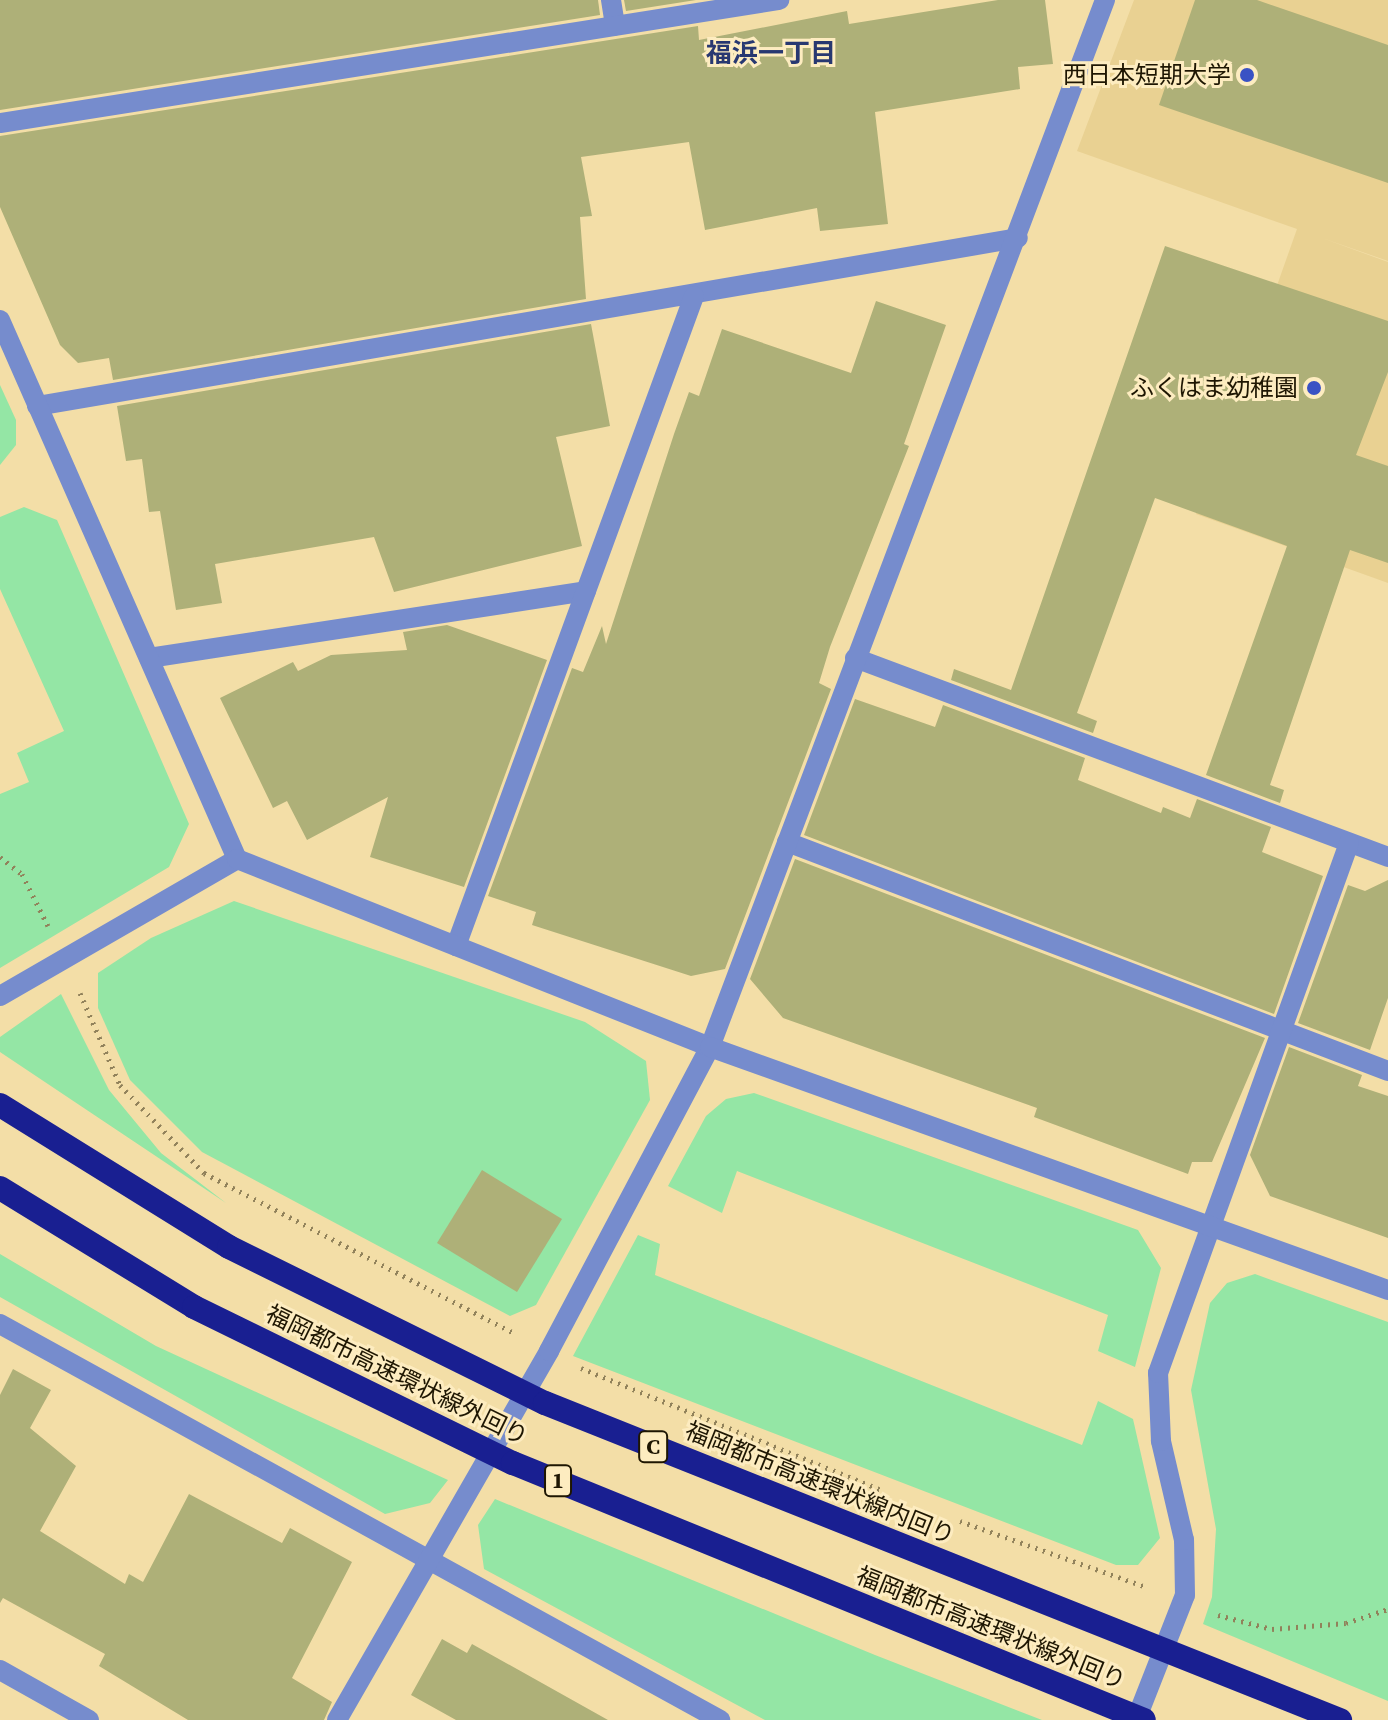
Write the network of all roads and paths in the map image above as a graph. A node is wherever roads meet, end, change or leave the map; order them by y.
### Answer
1 (611, 0) edge
2 (779, 0) edge
3 (1105, 0) edge
4 (615, 26) junction
5 (0, 123) edge
6 (1018, 238) junction
7 (694, 296) junction
8 (0, 320) edge
9 (37, 406) junction
10 (586, 591) junction
11 (149, 658) junction
12 (855, 658) junction
13 (787, 842) junction
14 (1349, 843) junction
15 (0, 857) edge
16 (1388, 857) edge
17 (237, 859) junction
18 (456, 946) junction
19 (65, 959) junction
20 (0, 996) edge
21 (1282, 1033) junction
22 (710, 1047) junction
23 (1388, 1071) edge
24 (0, 1105) edge
25 (0, 1188) edge
26 (1214, 1225) junction
27 (1388, 1290) edge
28 (0, 1324) edge
29 (425, 1562) junction
30 (1185, 1595) junction
31 (1388, 1609) edge
32 (0, 1670) edge
33 (89, 1720) edge
34 (337, 1720) edge
35 (720, 1720) edge
36 (1136, 1720) edge
37 (1144, 1720) edge
38 (1340, 1720) edge

1 - 4 street
2 - 4 street
3 - 6 street
4 - 5 street
6 - 7 street
6 - 12 street
7 - 9 street
7 - 10 street
8 - 9 street
9 - 11 street
10 - 11 street
10 - 18 street
11 - 17 street
12 - 13 street
12 - 14 street
13 - 21 street
13 - 22 street
14 - 16 street
14 - 21 street
15 - 19 path
17 - 18 street
17 - 19 street
18 - 22 street
19 - 20 street
21 - 23 street
21 - 26 street
22 - 26 street
22 - 29 street
24 - 38 highway, 福岡都市高速環状線内回り / C, bridge
25 - 37 highway, 福岡都市高速環状線外回り / 1, bridge
26 - 27 street
26 - 30 street
28 - 29 street
29 - 34 street
29 - 35 street
30 - 31 path
30 - 36 street
32 - 33 street

